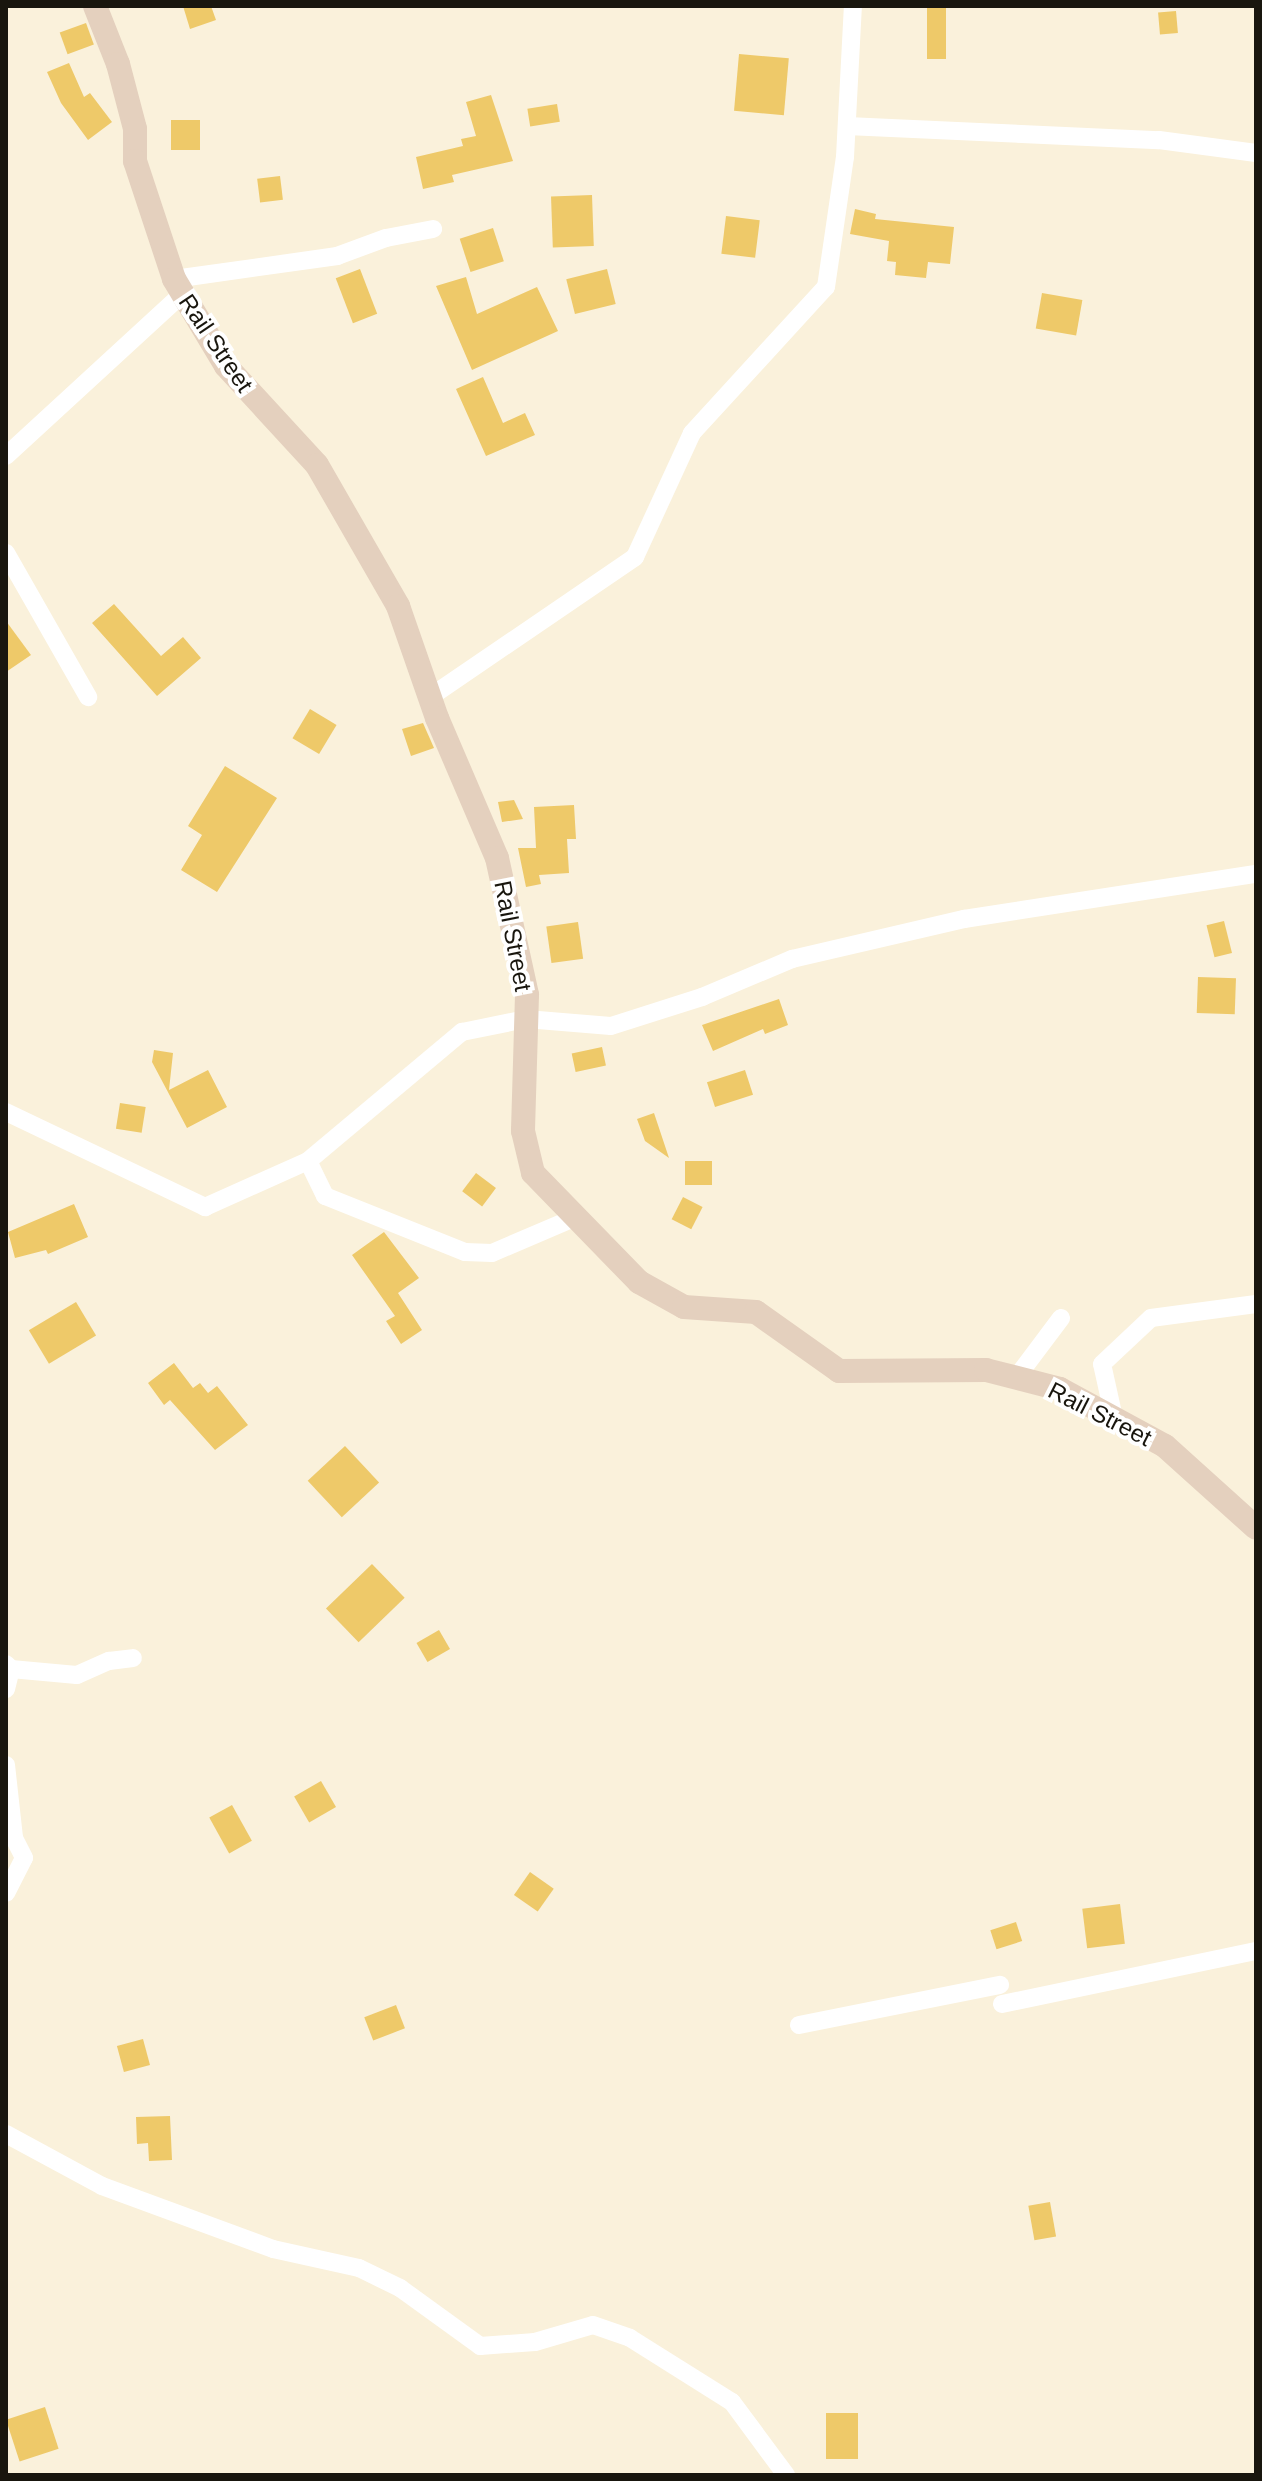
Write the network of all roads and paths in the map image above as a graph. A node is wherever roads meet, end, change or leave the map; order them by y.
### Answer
1 (95, 6) edge
2 (853, 6) edge
3 (847, 126) junction
4 (1256, 153) edge
5 (433, 229) dead end
6 (178, 286) junction
7 (6, 456) edge
8 (6, 553) edge
9 (88, 697) dead end
10 (430, 697) junction
11 (1256, 874) edge
12 (526, 1019) junction
13 (6, 1112) edge
14 (308, 1161) junction
15 (576, 1217) junction
16 (1256, 1304) edge
17 (1061, 1318) dead end
18 (1016, 1378) junction
19 (1114, 1418) junction
20 (1256, 1528) edge
21 (133, 1658) dead end
22 (8, 1666) edge
23 (6, 1689) edge
24 (6, 1765) edge
25 (6, 1893) edge
26 (1256, 1951) edge
27 (1000, 1985) dead end
28 (1002, 2004) dead end
29 (799, 2025) dead end
30 (6, 2134) edge
31 (786, 2475) edge

1 - 6 street, Rail Street
2 - 3 street
3 - 4 street
3 - 10 street
5 - 6 street
6 - 7 street
6 - 10 street, Rail Street
8 - 9 street
10 - 12 street, Rail Street
11 - 12 street
12 - 14 street
12 - 15 street, Rail Street
13 - 14 street
14 - 15 street
15 - 18 street, Rail Street
16 - 19 street
17 - 18 street
18 - 19 street, Rail Street
19 - 20 street, Rail Street
21 - 22 street
22 - 23 street
24 - 25 street
26 - 28 street
27 - 29 street
30 - 31 street

